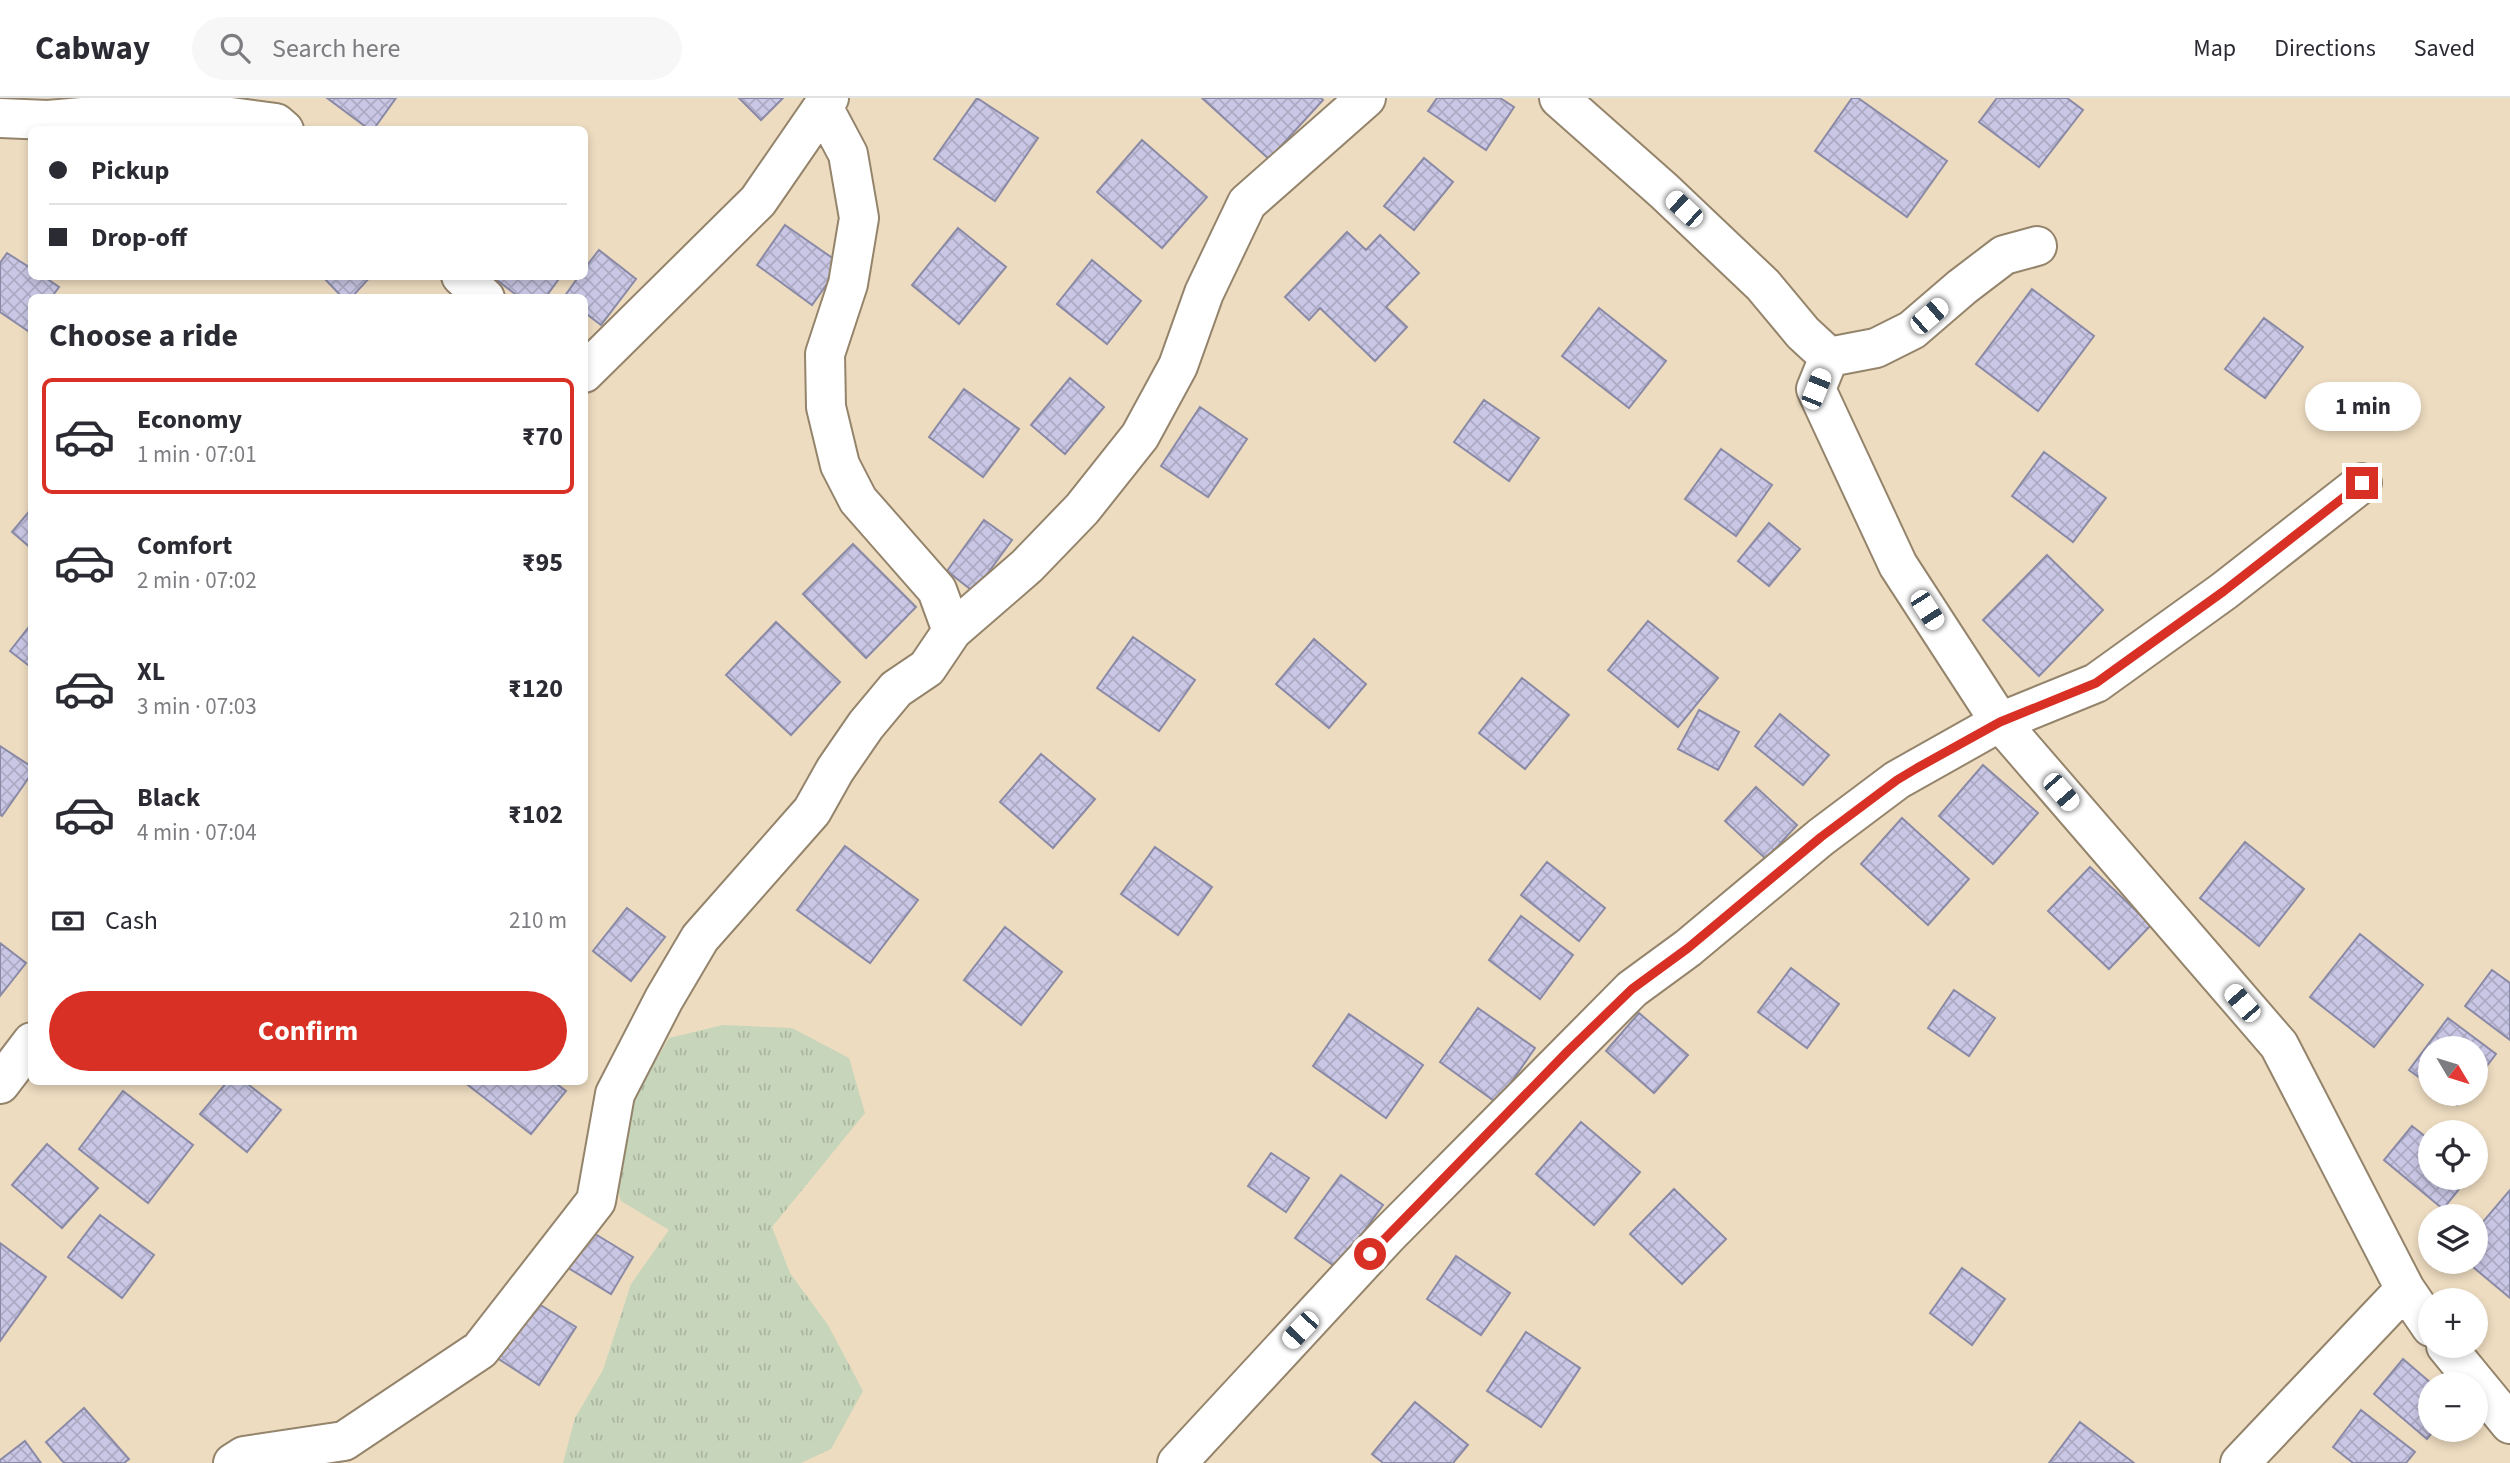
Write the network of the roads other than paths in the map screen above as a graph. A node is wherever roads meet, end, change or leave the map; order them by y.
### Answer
1 (1366, 98) edge
2 (1559, 98) edge
3 (826, 103) edge
4 (43, 109) edge
5 (0, 118) edge
6 (279, 126) edge
7 (2037, 246) dead end
8 (465, 280) edge
9 (481, 294) edge
10 (1829, 358) junction
11 (588, 369) edge
12 (2362, 483) dead end
13 (951, 631) junction
14 (2000, 722) junction
15 (28, 1047) edge
16 (0, 1084) edge
17 (2405, 1290) junction
18 (2418, 1308) edge
19 (2456, 1358) edge
20 (2510, 1424) edge
21 (233, 1463) edge
22 (1177, 1463) edge
23 (2240, 1463) edge

1 - 13 street
2 - 10 street
3 - 11 street
3 - 13 street
4 - 5 street
4 - 6 street
7 - 10 street
8 - 9 street
10 - 14 street
12 - 14 street
13 - 21 street
14 - 17 street
14 - 22 street
15 - 16 street
17 - 18 street
17 - 23 street
19 - 20 street

